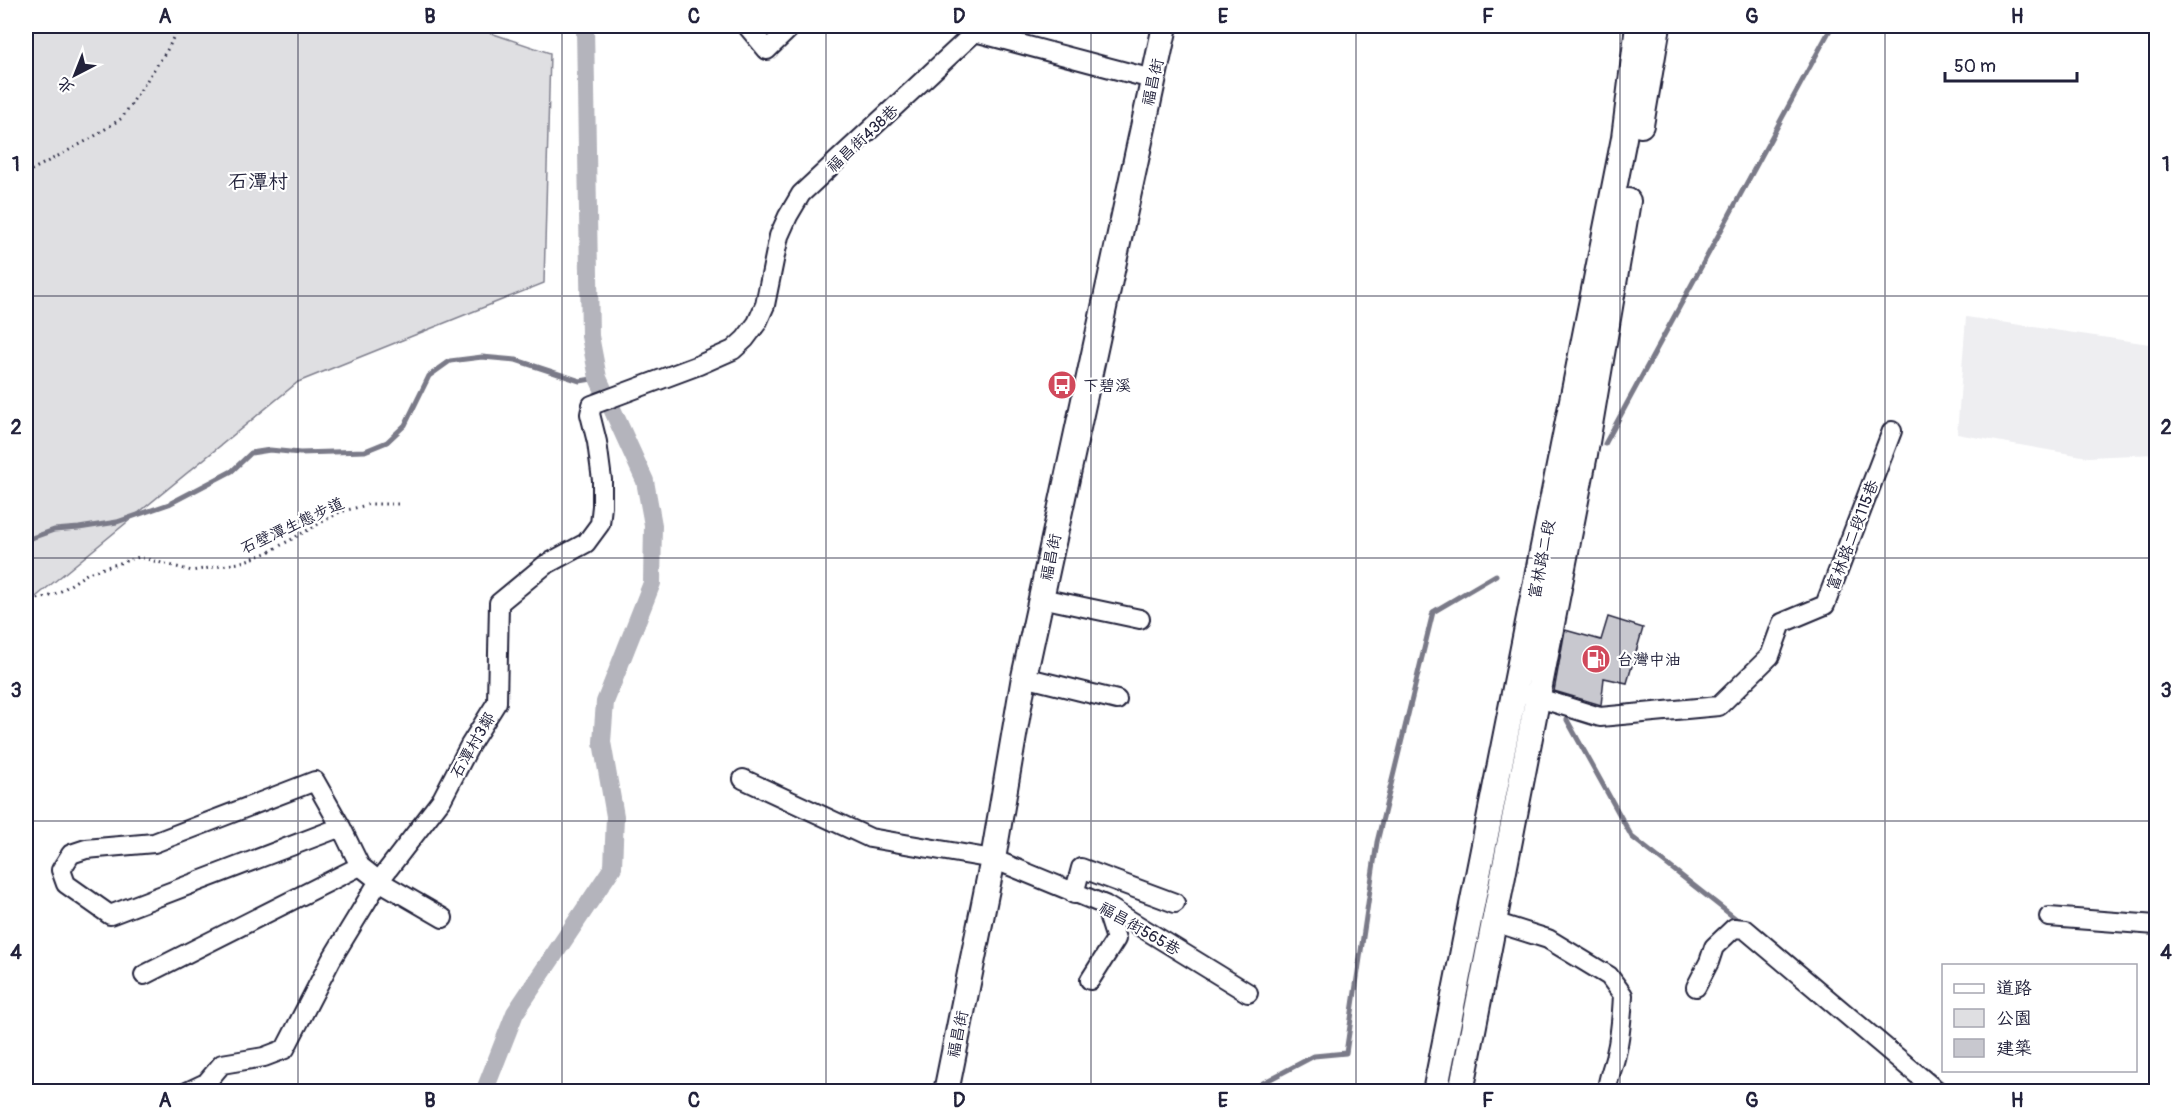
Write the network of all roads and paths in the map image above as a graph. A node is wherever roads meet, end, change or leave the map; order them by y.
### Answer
1 (178, 26) edge
2 (747, 26) edge
3 (792, 26) edge
4 (1165, 26) edge
5 (1638, 26) edge
6 (1658, 26) edge
7 (979, 29) edge
8 (1152, 79) junction
9 (26, 173) edge
10 (658, 381) joint
11 (1892, 431) dead end
12 (401, 504) dead end
13 (1041, 598) junction
14 (26, 601) edge
15 (1544, 602) junction
16 (1140, 619) dead end
17 (1024, 677) junction
18 (1527, 694) junction
19 (1117, 700) dead end
20 (743, 779) dead end
21 (341, 827) junction
22 (993, 859) junction
23 (360, 866) junction
24 (379, 881) junction
25 (1074, 894) junction
26 (1175, 903) dead end
27 (1105, 905) junction
28 (2049, 917) dead end
29 (443, 918) dead end
30 (1494, 922) junction
31 (2157, 925) edge
32 (144, 975) dead end
33 (1090, 980) dead end
34 (1696, 987) dead end
35 (1248, 993) dead end
36 (1437, 1091) edge
37 (187, 1092) edge
38 (946, 1092) edge
39 (1461, 1092) edge
40 (1607, 1092) edge
41 (1938, 1092) edge

1 - 9 path
2 - 3 lane
4 - 8 main road, 福昌街
5 - 15 main road, 富林路二段
6 - 15 main road, 富林路二段
7 - 8 lane, 福昌街438巷
7 - 10 lane, 福昌街438巷
8 - 13 main road, 福昌街
10 - 24 lane, 石潭村3鄰
11 - 18 lane, 富林路二段115巷
12 - 14 path, 石壁潭生態步道
13 - 16 lane
13 - 17 main road, 福昌街
15 - 18 main road, 富林路二段
17 - 19 lane
17 - 22 main road, 福昌街
18 - 30 main road, 富林路二段
18 - 36 main road, 富林路二段
20 - 22 lane, 福昌街565巷
21 - 21 lane
21 - 23 lane
22 - 25 lane, 福昌街565巷
22 - 38 main road, 福昌街
23 - 24 lane
23 - 32 lane
24 - 29 lane
24 - 37 lane, 石潭村3鄰
25 - 26 lane
25 - 27 lane, 福昌街565巷
27 - 33 lane
27 - 35 lane, 福昌街565巷
28 - 31 lane
30 - 39 main road, 富林路二段
30 - 40 lane
34 - 41 lane

